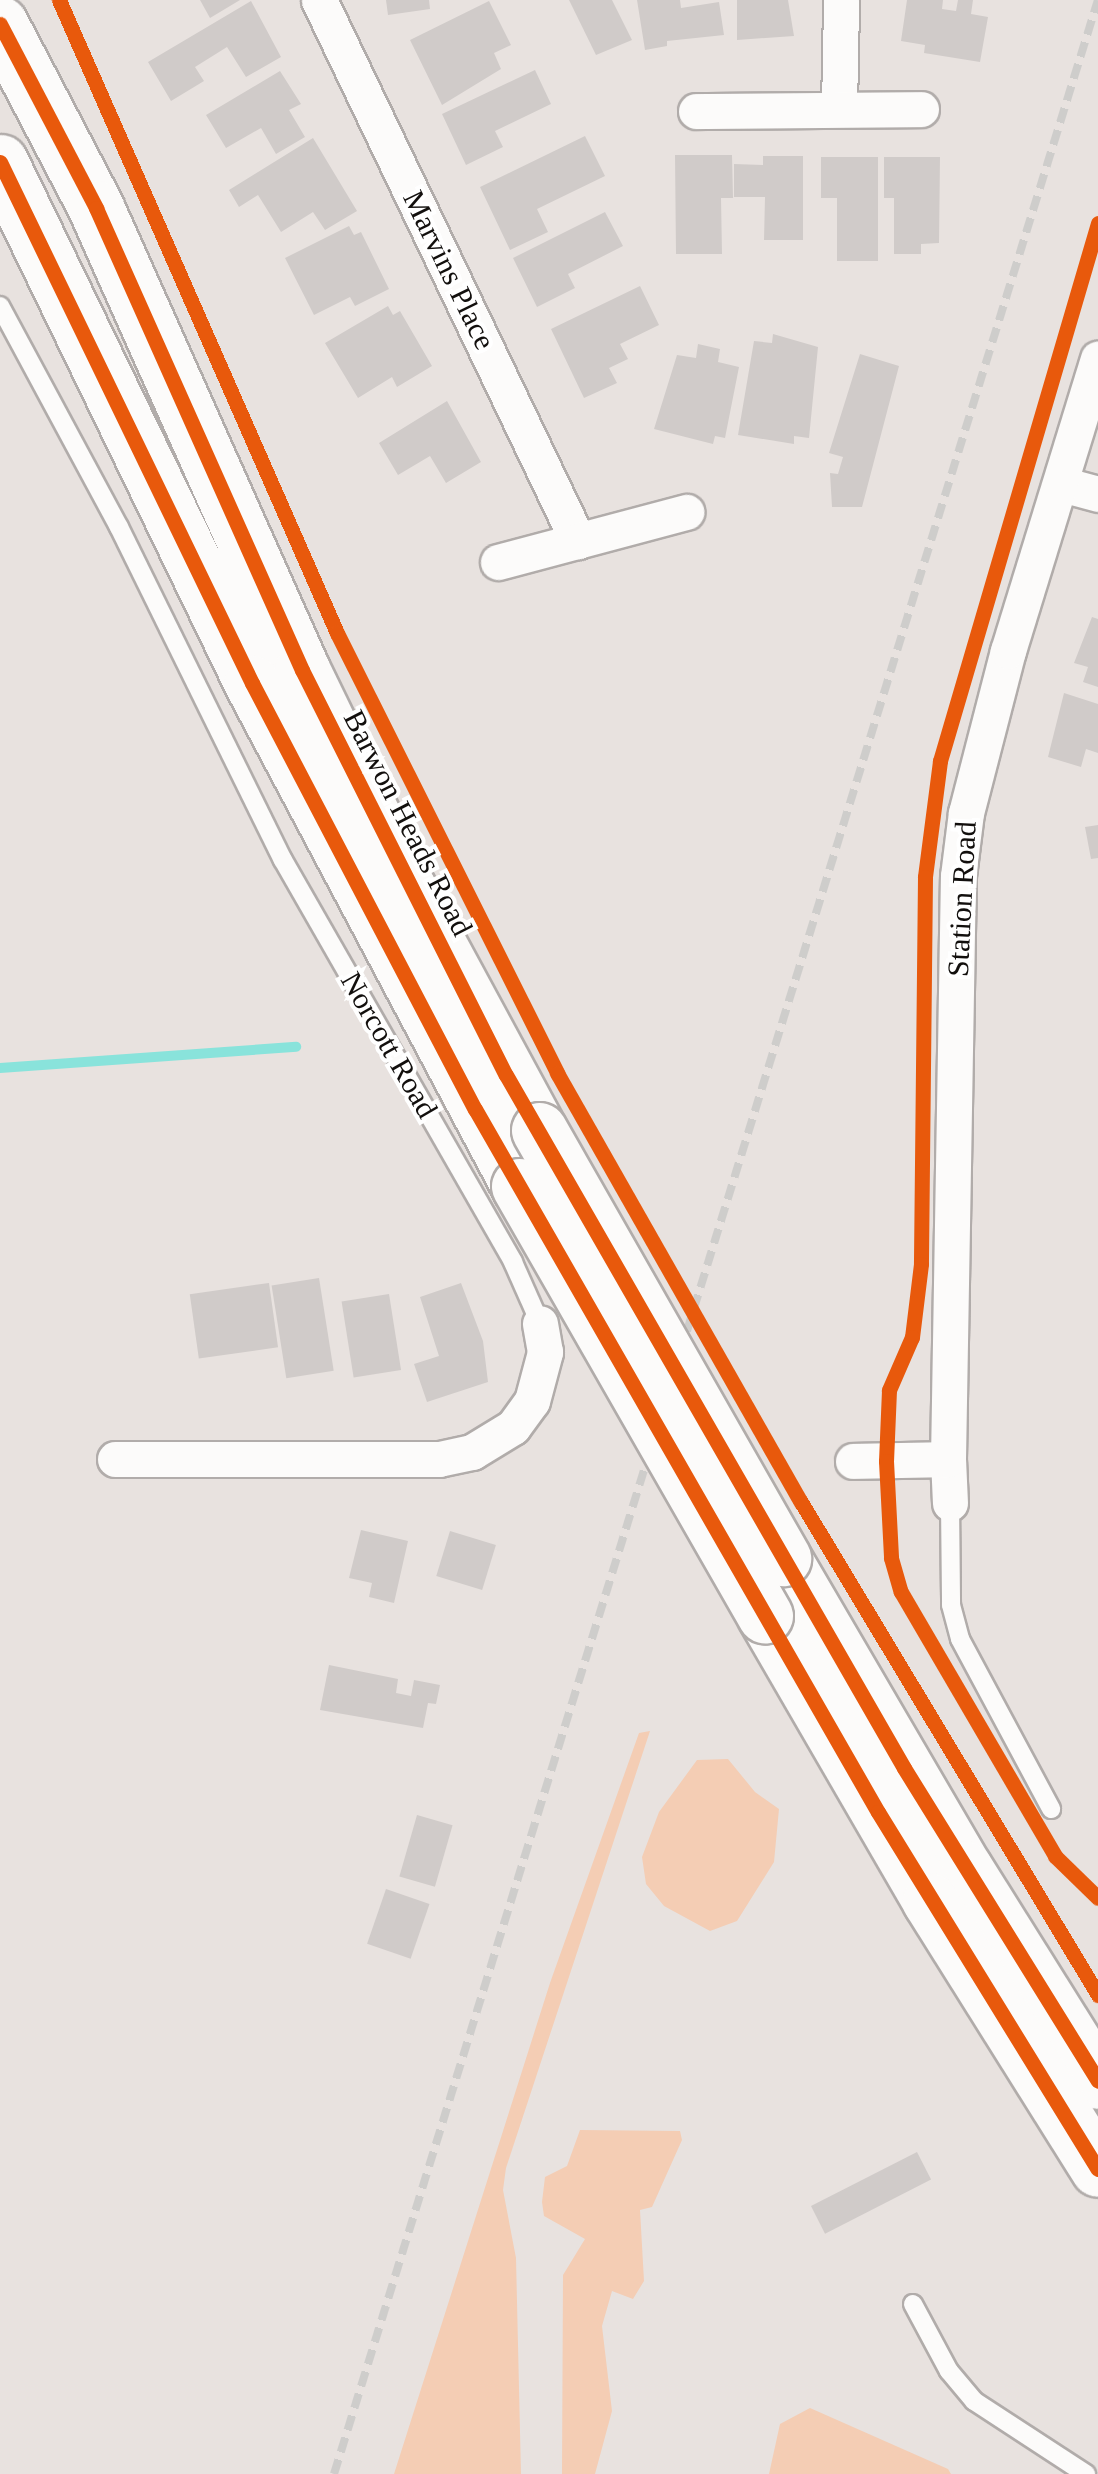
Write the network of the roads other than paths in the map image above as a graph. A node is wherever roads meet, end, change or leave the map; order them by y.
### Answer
1 (319, 0) edge
2 (842, 0) edge
3 (0, 24) edge
4 (839, 109) junction
5 (921, 109) dead end
6 (696, 112) dead end
7 (0, 162) edge
8 (0, 306) edge
9 (1098, 359) edge
10 (1061, 484) junction
11 (1098, 494) edge
12 (686, 512) dead end
13 (578, 540) junction
14 (498, 562) dead end
15 (540, 1323) joint
16 (115, 1459) dead end
17 (948, 1459) junction
18 (854, 1462) dead end
19 (950, 1503) joint
20 (1051, 1809) dead end
21 (1098, 2081) edge
22 (1098, 2169) edge
23 (913, 2304) dead end
24 (1086, 2474) edge

1 - 13 street, Marvins Place
2 - 4 street
3 - 21 main road, Barwon Heads Road, bridge
4 - 5 street
4 - 6 street
7 - 22 main road, bridge
8 - 15 lane, Norcott Road
9 - 10 street, Station Road
10 - 11 street
10 - 17 street, Station Road
12 - 13 street
13 - 14 street
15 - 16 street, Norcott Road
17 - 18 street
17 - 19 street, Station Road
19 - 20 lane, Station Road
23 - 24 lane

